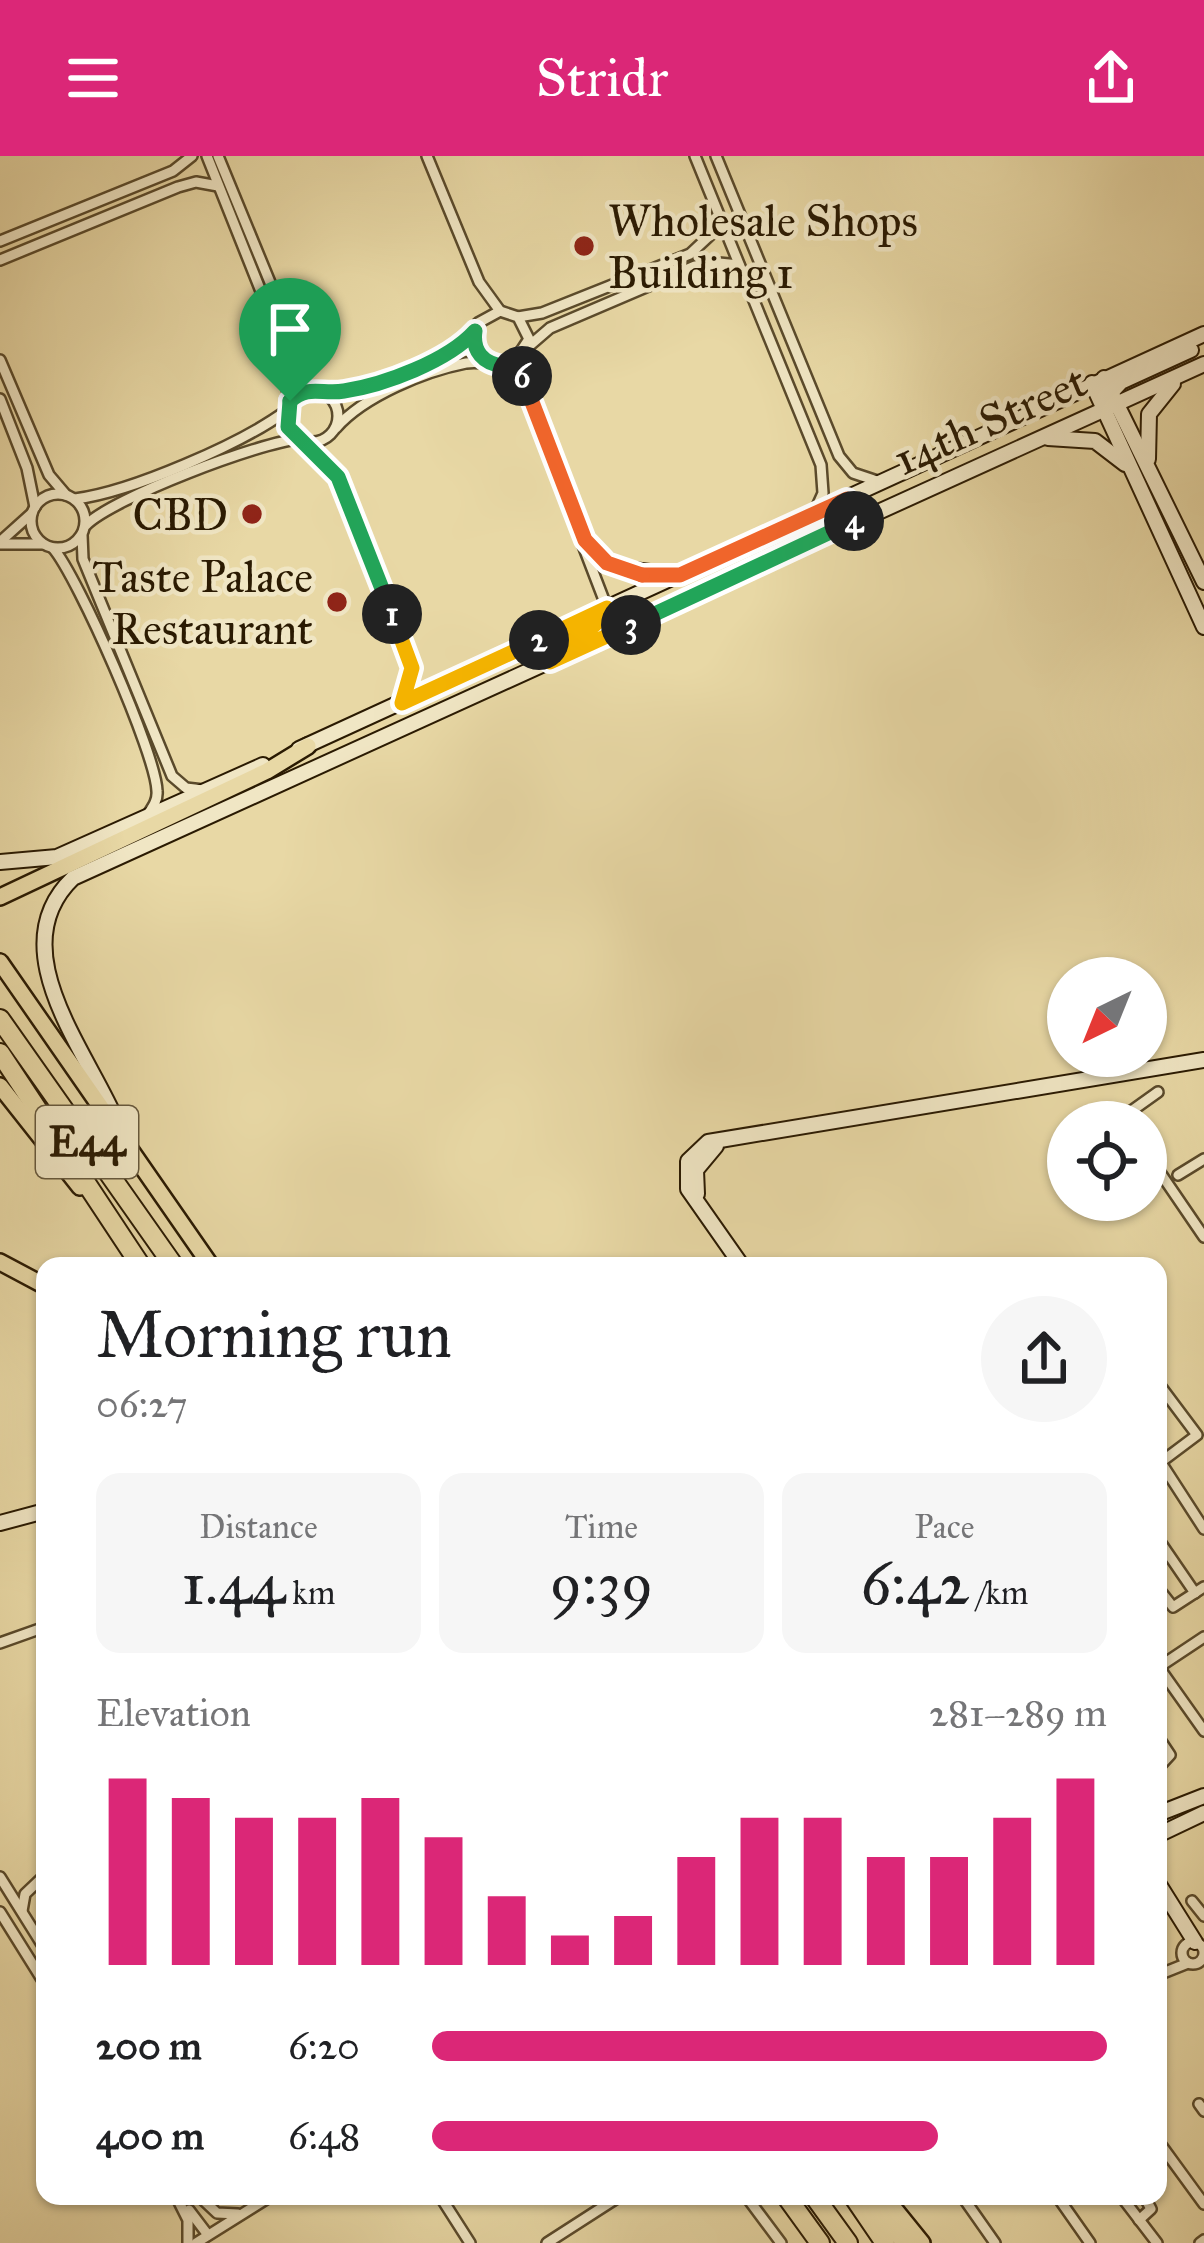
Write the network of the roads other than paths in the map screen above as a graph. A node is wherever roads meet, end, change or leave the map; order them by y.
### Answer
1 (192, 156) edge
2 (207, 156) edge
3 (218, 156) edge
4 (427, 156) edge
5 (695, 156) edge
6 (716, 156) edge
7 (218, 186) junction
8 (722, 224) junction
9 (0, 242) edge
10 (0, 260) edge
11 (739, 265) junction
12 (500, 311) junction
13 (518, 316) junction
14 (475, 331) junction
15 (1204, 334) edge
16 (1204, 344) edge
17 (525, 352) junction
18 (0, 360) edge
19 (485, 361) junction
20 (1201, 365) edge
21 (300, 392) junction
22 (326, 392) junction
23 (1105, 392) junction
24 (0, 399) edge
25 (288, 406) junction
26 (336, 428) junction
27 (1037, 439) junction
28 (303, 440) junction
29 (835, 445) junction
30 (818, 454) junction
31 (889, 480) junction
32 (1152, 492) junction
33 (71, 497) junction
34 (847, 499) junction
35 (34, 510) junction
36 (813, 514) junction
37 (856, 520) junction
38 (84, 530) junction
39 (585, 540) junction
40 (0, 543) edge
41 (49, 546) junction
42 (680, 575) junction
43 (1204, 582) edge
44 (607, 608) junction
45 (1204, 628) edge
46 (550, 662) junction
47 (402, 703) junction
48 (135, 726) junction
49 (308, 746) junction
50 (167, 764) junction
51 (205, 790) junction
52 (147, 817) junction
53 (0, 862) edge
54 (0, 897) edge
55 (0, 962) edge
56 (0, 1019) edge
57 (0, 1052) edge
58 (1204, 1060) edge
59 (0, 1086) edge
60 (1158, 1092) dead end
61 (1147, 1101) edge
62 (122, 1133) junction
63 (1204, 1159) edge
64 (1178, 1175) dead end
65 (1167, 1183) edge
66 (1204, 1238) edge
67 (134, 1257) edge
68 (135, 1257) edge
69 (168, 1257) edge
70 (205, 1257) edge
71 (736, 1257) edge
72 (0, 1262) edge
73 (36, 1281) edge
74 (1167, 1394) edge
75 (1167, 1455) edge
76 (1167, 1472) edge
77 (36, 1513) edge
78 (0, 1523) edge
79 (1204, 1529) edge
80 (1167, 1562) edge
81 (1199, 1590) edge
82 (1167, 1599) edge
83 (36, 1630) edge
84 (1204, 1636) edge
85 (0, 1643) edge
86 (1167, 1660) edge
87 (1167, 1678) edge
88 (1170, 1682) junction
89 (1167, 1684) edge
90 (1204, 1731) edge
91 (1204, 1796) edge
92 (1167, 1810) edge
93 (1204, 1813) edge
94 (1167, 1831) edge
95 (1, 1879) edge
96 (36, 1879) edge
97 (36, 1883) edge
98 (1167, 1900) edge
99 (1192, 1901) dead end
100 (22, 1911) junction
101 (0, 1912) edge
102 (1167, 1913) edge
103 (1204, 1916) edge
104 (36, 1934) edge
105 (1196, 1953) edge
106 (1167, 1969) edge
107 (36, 1970) edge
108 (1204, 1975) edge
109 (1167, 2153) edge
110 (1204, 2204) edge
111 (182, 2205) edge
112 (186, 2205) edge
113 (200, 2205) edge
114 (208, 2205) edge
115 (256, 2205) edge
116 (446, 2205) edge
117 (606, 2205) edge
118 (753, 2205) edge
119 (793, 2205) edge
120 (821, 2205) edge
121 (859, 2205) edge
122 (874, 2205) edge
123 (891, 2205) edge
124 (968, 2205) edge
125 (1063, 2205) edge
126 (1127, 2205) edge
127 (1149, 2205) edge
128 (243, 2213) junction
129 (1138, 2220) junction
130 (211, 2233) junction
131 (1088, 2242) edge
132 (192, 2243) edge
133 (470, 2243) edge
134 (547, 2243) edge
135 (781, 2243) edge
136 (820, 2243) edge
137 (848, 2243) edge
138 (885, 2243) edge
139 (906, 2243) edge
140 (922, 2243) edge
141 (995, 2243) edge
142 (1157, 2243) edge

1 - 9 street
2 - 7 street
3 - 21 street
4 - 12 street
5 - 8 street
6 - 29 street
7 - 10 street
7 - 25 street
8 - 11 street
8 - 13 street
11 - 17 street
11 - 30 street
12 - 13 street
12 - 14 street
13 - 17 street
14 - 19 street
14 - 22 street
15 - 23 main road, 14th Street
16 - 23 main road
17 - 19 street
17 - 39 street
18 - 33 street
19 - 26 street
20 - 23 main road, 14th Street
20 - 32 main road
21 - 22 street
21 - 25 street
22 - 26 street
23 - 27 main road, 14th Street
23 - 31 main road, 14th Street
23 - 32 main road
24 - 35 street
25 - 28 street
25 - 33 street
26 - 28 street
27 - 32 main road
27 - 37 main road, 14th Street
28 - 38 street
28 - 47 street
29 - 30 street
29 - 31 street
30 - 36 street
31 - 34 main road, 14th Street
32 - 43 main road
32 - 45 main road
33 - 35 street
33 - 38 street
34 - 36 main road, 14th Street
34 - 37 main road
35 - 40 street
35 - 41 street
36 - 42 main road, 14th Street
37 - 46 main road, 14th Street
38 - 41 street
38 - 50 street
39 - 42 main road
39 - 44 street
40 - 41 street
41 - 48 street
42 - 44 main road, 14th Street
44 - 46 main road
44 - 47 main road, 14th Street
46 - 62 main road, 14th Street
47 - 49 main road, 14th Street
48 - 50 street
48 - 52 street
49 - 51 main road
49 - 54 main road
50 - 51 street
51 - 52 main road
52 - 53 main road
55 - 62 main road
56 - 69 highway, E44
57 - 68 highway, E44
58 - 71 main road
59 - 67 main road
60 - 61 street
62 - 70 main road
63 - 64 street
65 - 66 street
72 - 73 main road
74 - 75 street
76 - 79 street
77 - 78 main road
80 - 81 street
81 - 82 street
83 - 85 street
84 - 86 street
87 - 88 street
88 - 89 street
88 - 90 street
91 - 92 main road
93 - 94 main road
95 - 96 street
95 - 100 street
97 - 100 street
98 - 105 main road
99 - 103 street
100 - 104 street
101 - 107 street
102 - 105 main road
105 - 106 street
105 - 108 street
109 - 110 street
111 - 132 street
112 - 130 street
113 - 130 street
114 - 128 street
115 - 128 street
116 - 133 street
117 - 134 street
118 - 135 street
119 - 136 highway
120 - 137 highway
121 - 138 highway
122 - 139 highway
123 - 140 main road
124 - 141 street
125 - 131 street
126 - 129 street
127 - 129 street
128 - 130 street
129 - 142 street
130 - 132 street

